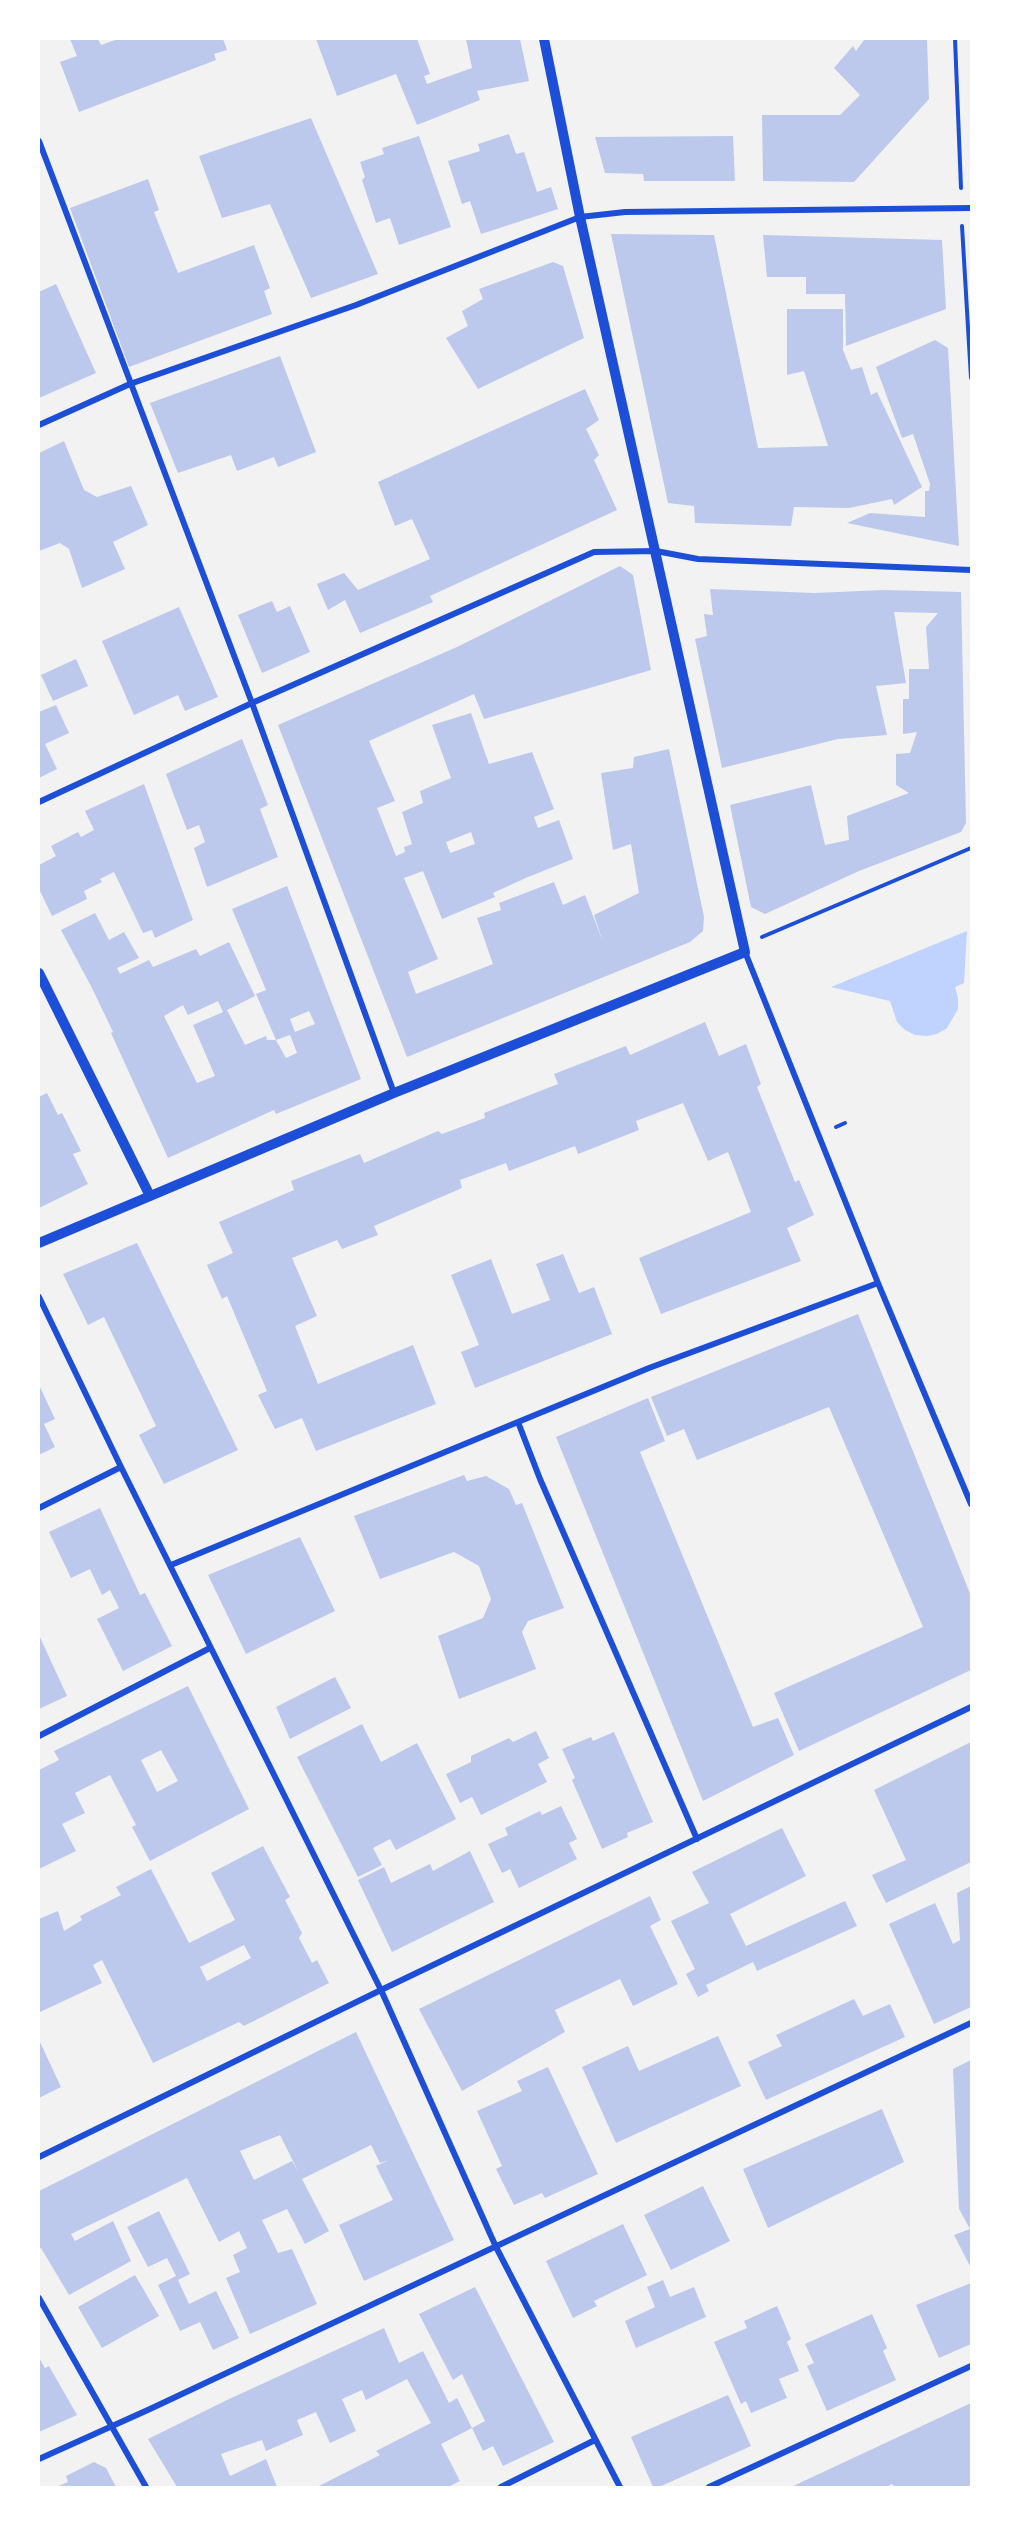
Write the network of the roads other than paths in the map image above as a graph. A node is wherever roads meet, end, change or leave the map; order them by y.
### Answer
1 (544, 39) edge
2 (39, 141) edge
3 (971, 208) edge
4 (580, 217) junction
5 (130, 384) junction
6 (39, 425) edge
7 (656, 551) junction
8 (971, 570) edge
9 (252, 703) junction
10 (39, 802) edge
11 (746, 952) junction
12 (39, 973) edge
13 (394, 1093) junction
14 (150, 1196) junction
15 (39, 1243) edge
16 (878, 1283) junction
17 (39, 1297) edge
18 (518, 1422) junction
19 (121, 1467) junction
20 (971, 1504) edge
21 (39, 1508) edge
22 (171, 1565) junction
23 (210, 1648) junction
24 (971, 1707) edge
25 (39, 1736) edge
26 (697, 1839) junction
27 (381, 1990) junction
28 (971, 2023) edge
29 (39, 2157) edge
30 (496, 2247) junction
31 (39, 2298) edge
32 (971, 2366) edge
33 (111, 2428) junction
34 (595, 2440) junction
35 (39, 2459) edge
36 (146, 2487) edge
37 (501, 2487) edge
38 (620, 2487) edge
39 (709, 2487) edge

1 - 4 street
2 - 5 street
3 - 4 street
4 - 5 street
4 - 7 street
5 - 6 street
5 - 9 street
7 - 8 street
7 - 9 street
7 - 11 street
9 - 10 street
9 - 13 street
11 - 13 street
11 - 16 street
12 - 14 street
13 - 14 street
14 - 15 street
16 - 18 street
16 - 20 street
17 - 19 street
18 - 22 street
18 - 26 street
19 - 21 street
19 - 22 street
22 - 23 street
23 - 25 street
23 - 27 street
24 - 26 street
26 - 27 street
27 - 29 street
27 - 30 street
28 - 30 street
30 - 33 street
30 - 34 street
31 - 33 street
32 - 39 street
33 - 35 street
33 - 36 street
34 - 37 street
34 - 38 street

